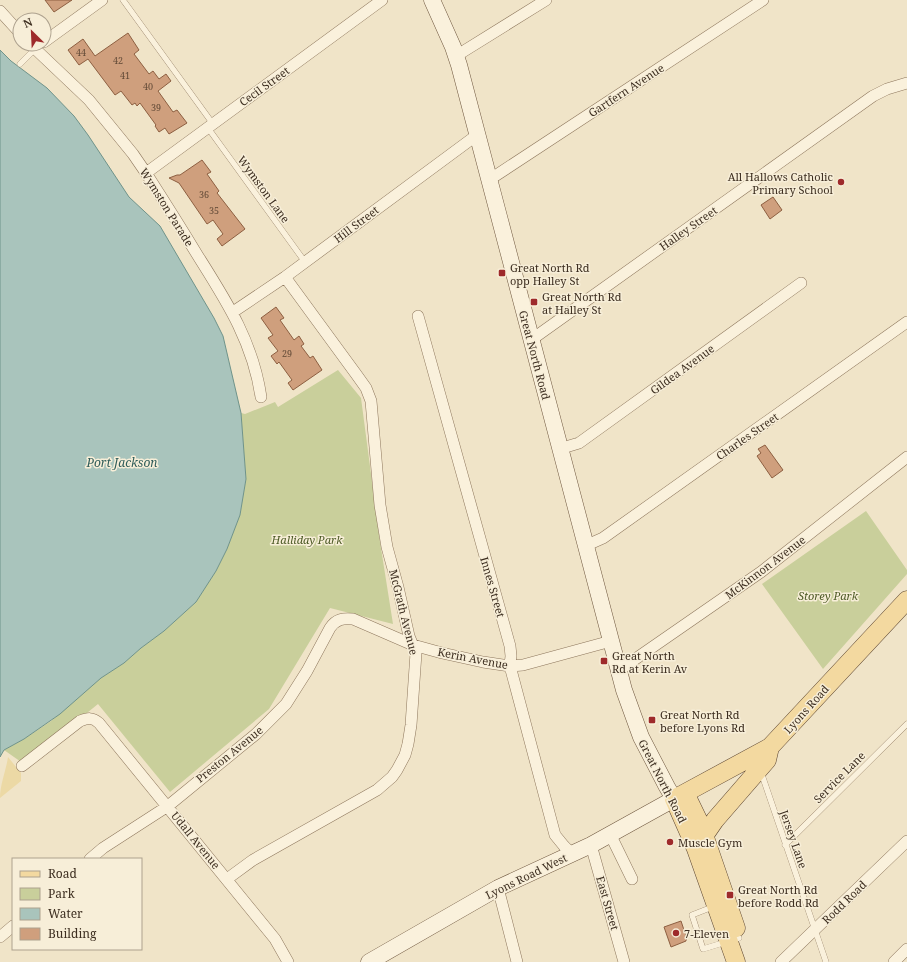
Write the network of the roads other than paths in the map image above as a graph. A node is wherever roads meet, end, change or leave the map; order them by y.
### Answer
1 (102, 0) edge
2 (123, 0) edge
3 (382, 0) edge
4 (432, 0) edge
5 (546, 0) edge
6 (763, 0) edge
7 (0, 11) edge
8 (12, 24) edge
9 (52, 35) edge
10 (31, 52) edge
11 (44, 52) edge
12 (456, 56) junction
13 (20, 64) dead end
14 (907, 83) edge
15 (210, 126) junction
16 (477, 135) junction
17 (146, 173) junction
18 (489, 180) junction
19 (305, 262) junction
20 (285, 277) junction
21 (802, 283) dead end
22 (233, 312) junction
23 (418, 316) dead end
24 (907, 322) edge
25 (531, 340) junction
26 (261, 397) dead end
27 (559, 449) junction
28 (907, 457) edge
29 (585, 546) junction
30 (907, 600) edge
31 (338, 620) joint
32 (611, 641) junction
33 (412, 645) junction
34 (510, 666) junction
35 (618, 671) junction
36 (907, 724) edge
37 (770, 747) junction
38 (22, 766) dead end
39 (760, 768) junction
40 (680, 796) junction
41 (168, 806) junction
42 (610, 834) junction
43 (704, 836) junction
44 (907, 841) edge
45 (591, 845) junction
46 (786, 845) junction
47 (572, 854) junction
48 (91, 858) edge
49 (227, 878) junction
50 (632, 879) dead end
51 (498, 888) junction
52 (721, 904) junction
53 (12, 927) edge
54 (815, 930) junction
55 (0, 937) edge
56 (734, 940) junction
57 (907, 949) edge
58 (288, 962) edge
59 (369, 962) edge
60 (517, 962) edge
61 (624, 962) edge
62 (736, 962) edge
63 (747, 962) edge
64 (781, 962) edge
65 (826, 962) edge
66 (894, 962) edge

1 - 9 street
2 - 15 lane, Wymston Lane
3 - 15 street, Cecil Street
4 - 12 main road, Great North Road
5 - 12 street
6 - 18 street, Gartfern Avenue
7 - 8 street
10 - 13 lane
11 - 17 street, Wymston Parade
12 - 16 main road, Great North Road
14 - 25 street, Halley Street
15 - 17 street, Cecil Street
15 - 19 lane, Wymston Lane
16 - 18 main road, Great North Road
16 - 19 street, Hill Street
17 - 22 street, Wymston Parade
18 - 25 main road, Great North Road
19 - 20 street, Hill Street
20 - 22 street, Hill Street
20 - 33 street, McGrath Avenue
21 - 27 street, Gildea Avenue
22 - 26 street, Wymston Parade
23 - 34 street, Innes Street
24 - 29 street, Charles Street
25 - 27 main road, Great North Road
27 - 29 main road, Great North Road
28 - 35 street, McKinnon Avenue
29 - 32 main road, Great North Road
30 - 37 main road, Lyons Road
31 - 33 street, Kerin Avenue
31 - 41 street, Preston Avenue
32 - 34 street, Kerin Avenue
32 - 35 main road, Great North Road
33 - 34 street, Kerin Avenue
33 - 49 street, McGrath Avenue
34 - 47 street, Innes Street
35 - 40 main road, Great North Road
36 - 46 lane, Service Lane
37 - 39 main road
37 - 40 main road, Lyons Road
38 - 41 street, Udall Avenue
39 - 43 main road
39 - 46 lane, Jersey Lane
40 - 42 main road, Lyons Road West
40 - 43 main road, Great North Road
40 - 52 main road, Great North Road
41 - 48 street, Preston Avenue
41 - 49 street, Udall Avenue
42 - 45 main road, Lyons Road West
42 - 50 street
43 - 52 main road, Great North Road
44 - 54 street, Rodd Road
45 - 47 main road, Lyons Road West
45 - 61 street, East Street
46 - 54 lane, Jersey Lane
47 - 51 main road, Lyons Road West
49 - 58 street, Udall Avenue
51 - 59 main road, Lyons Road West
51 - 60 street
52 - 56 main road, Great North Road
52 - 56 lane
53 - 55 street
54 - 64 street, Rodd Road
54 - 65 lane, Jersey Lane
56 - 62 main road, Great North Road
56 - 63 main road, Great North Road
57 - 66 street

